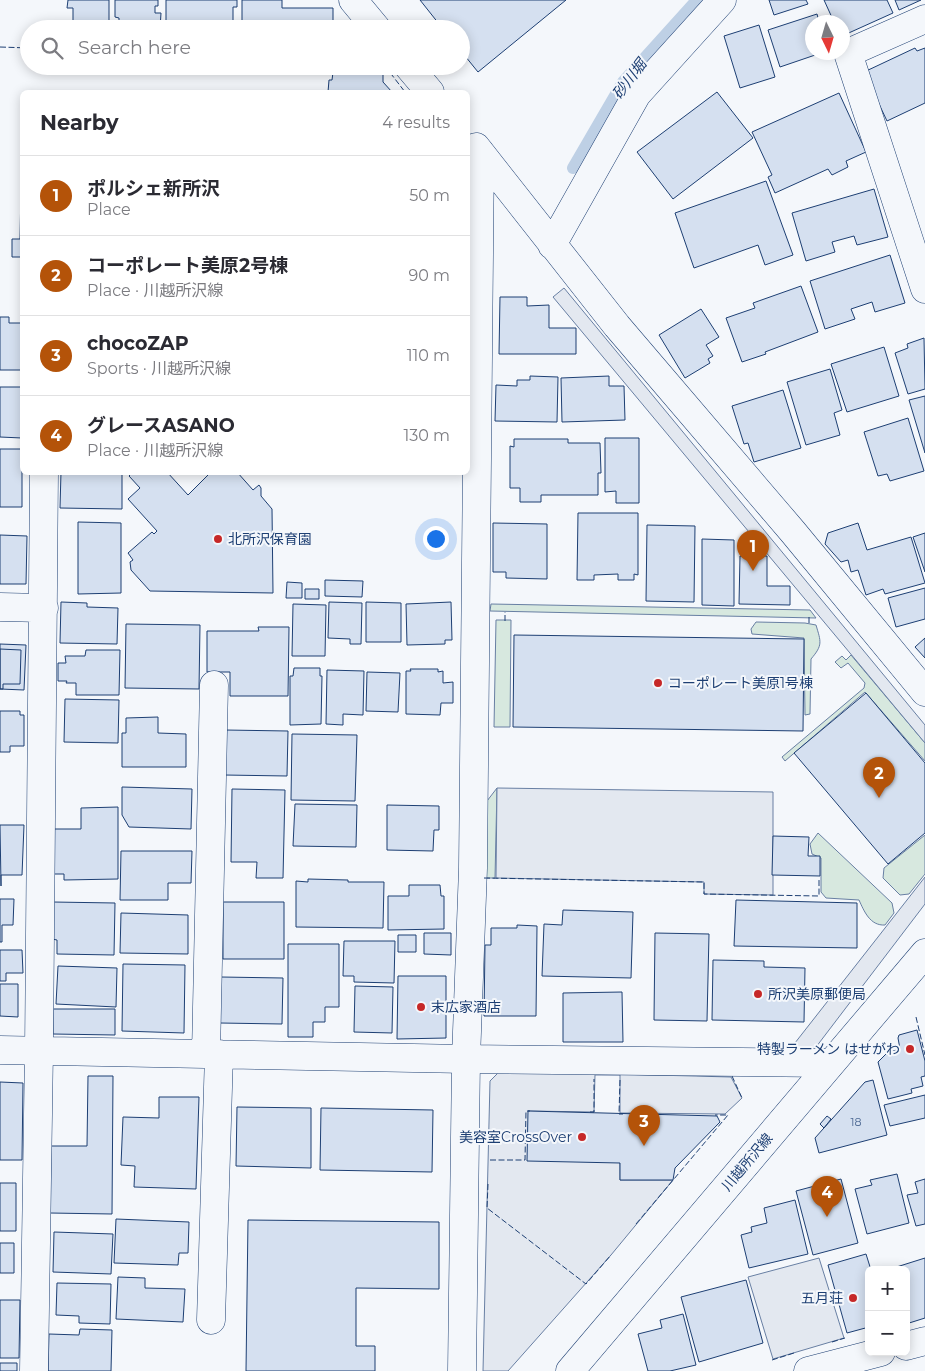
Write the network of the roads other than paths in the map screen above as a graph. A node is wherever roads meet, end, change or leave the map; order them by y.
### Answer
1 (353, 0) edge
2 (722, 0) edge
3 (925, 19) edge
4 (370, 20) edge
5 (416, 75) edge
6 (428, 90) edge
7 (474, 144) edge
8 (552, 245) junction
9 (925, 289) edge
10 (44, 475) edge
11 (0, 607) edge
12 (44, 608) junction
13 (214, 685) dead end
14 (925, 692) edge
15 (925, 953) edge
16 (0, 1050) edge
17 (39, 1050) junction
18 (213, 1054) junction
19 (466, 1059) junction
20 (830, 1063) junction
21 (211, 1320) dead end
22 (925, 1341) edge
23 (910, 1345) edge
24 (866, 1356) edge
25 (34, 1371) edge
26 (462, 1371) edge
27 (570, 1371) edge
28 (808, 1371) edge

1 - 4 street
2 - 8 street
3 - 9 street
5 - 6 street
7 - 8 street
7 - 19 street
8 - 14 street
10 - 12 street
11 - 12 street
12 - 17 street
13 - 18 street
15 - 20 street, 川越所沢線
16 - 17 street
17 - 18 street
17 - 25 street
18 - 19 street
18 - 21 street
19 - 20 street
19 - 26 street
20 - 27 street, 川越所沢線
22 - 23 street
24 - 28 street

